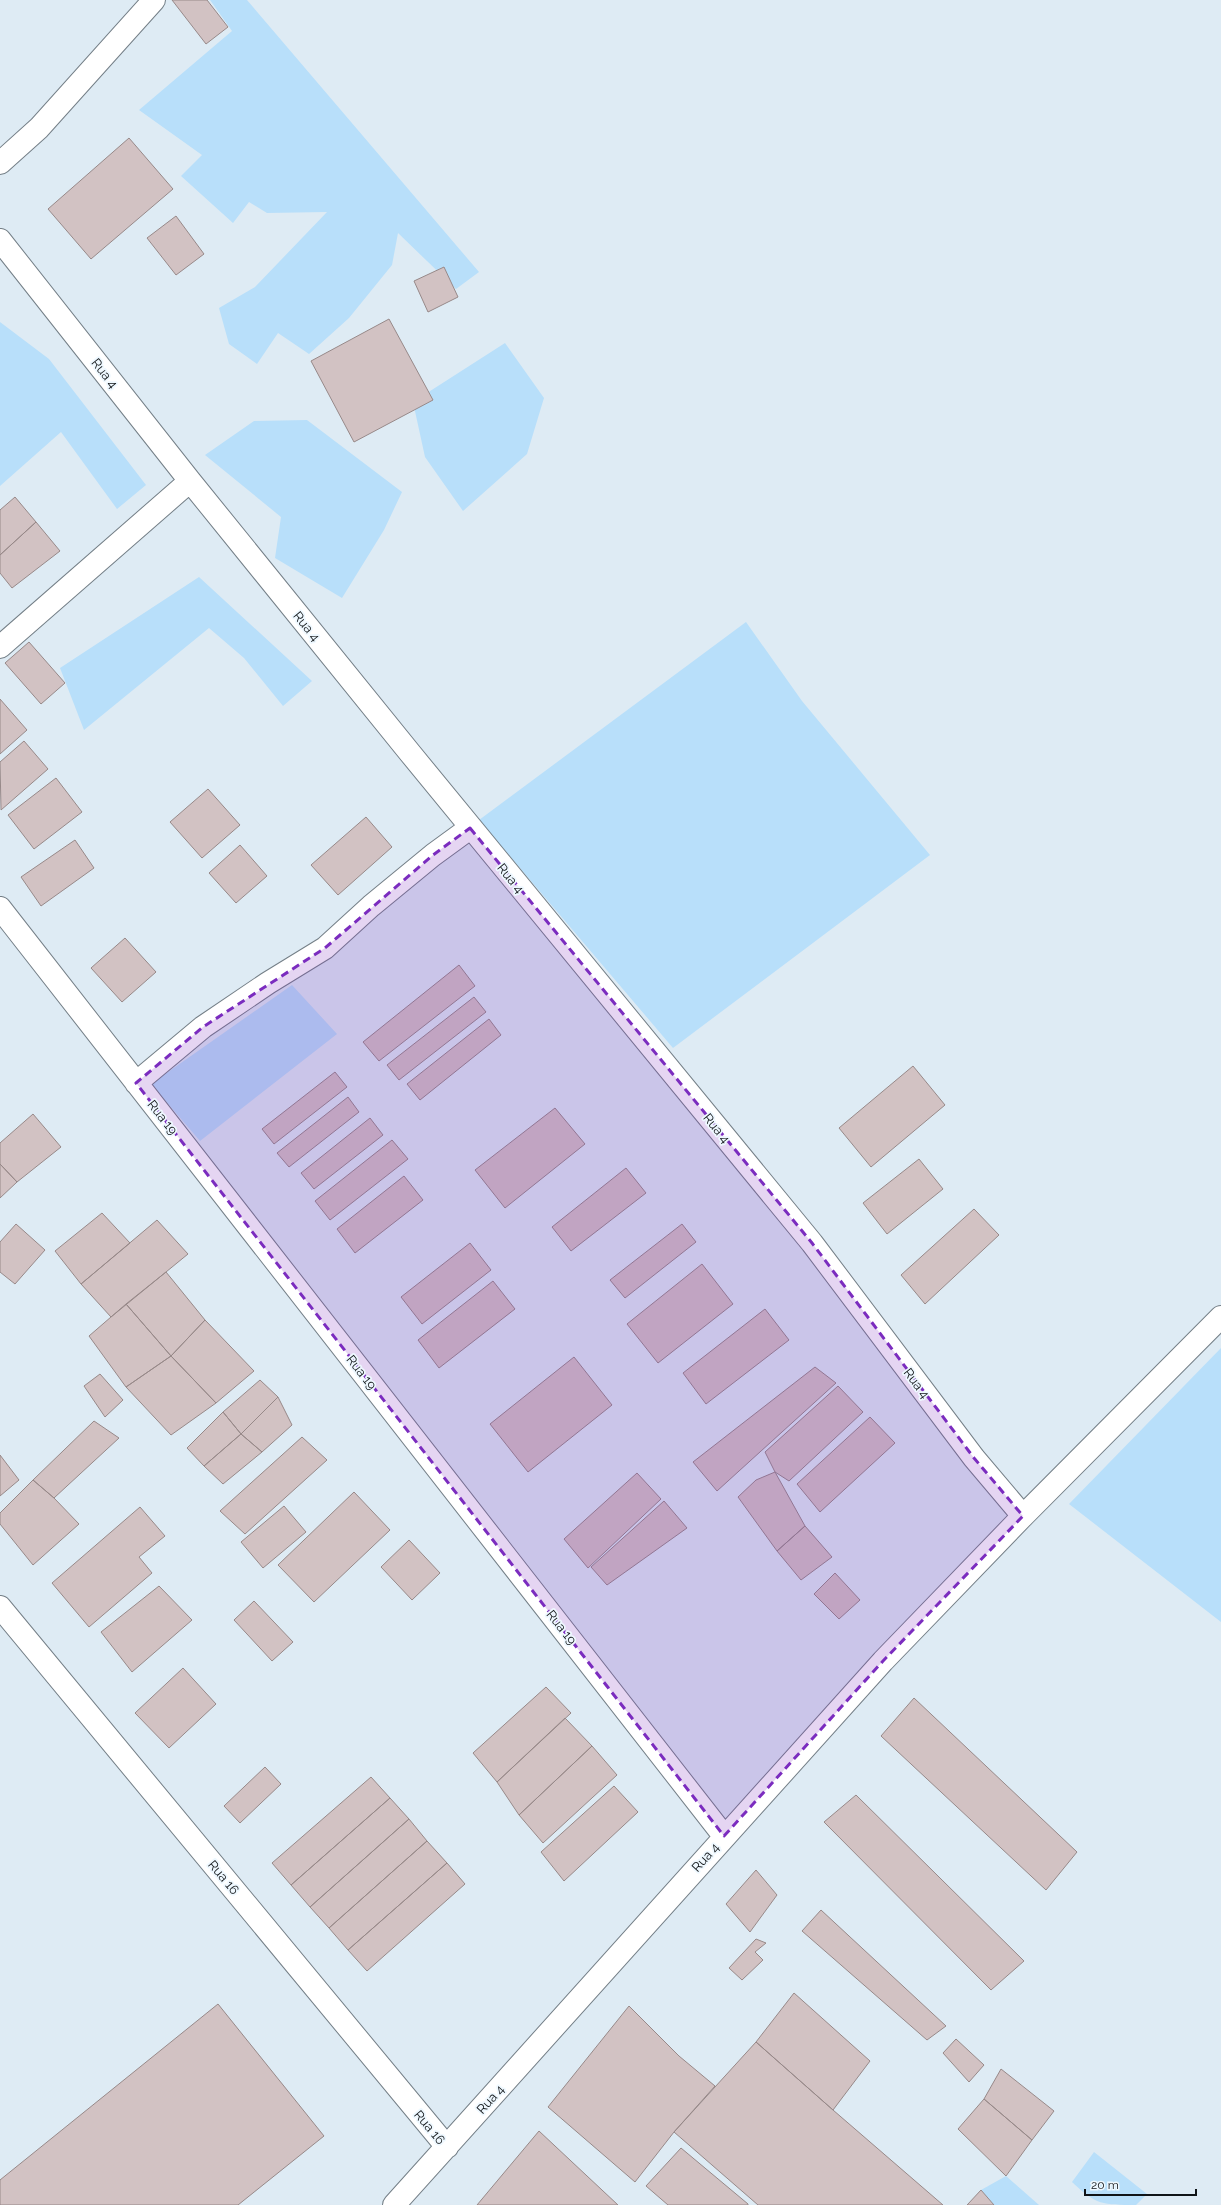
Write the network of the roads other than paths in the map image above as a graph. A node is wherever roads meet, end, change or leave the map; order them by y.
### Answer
1 (154, 0) edge
2 (0, 163) edge
3 (0, 240) edge
4 (190, 481) junction
5 (0, 647) edge
6 (470, 828) junction
7 (0, 908) edge
8 (136, 1082) junction
9 (1221, 1317) edge
10 (1023, 1516) junction
11 (0, 1607) edge
12 (724, 1836) junction
13 (447, 2147) junction
14 (394, 2205) edge

1 - 2 street
3 - 4 street, Rua 4
4 - 5 street
4 - 6 street, Rua 4
6 - 8 street
6 - 10 street, Rua 4
7 - 8 street, Rua 19
8 - 12 street, Rua 19
9 - 10 street, Rua 4
10 - 12 street, Rua 4
11 - 13 street, Rua 16
12 - 13 street, Rua 4
13 - 14 street, Rua 4

